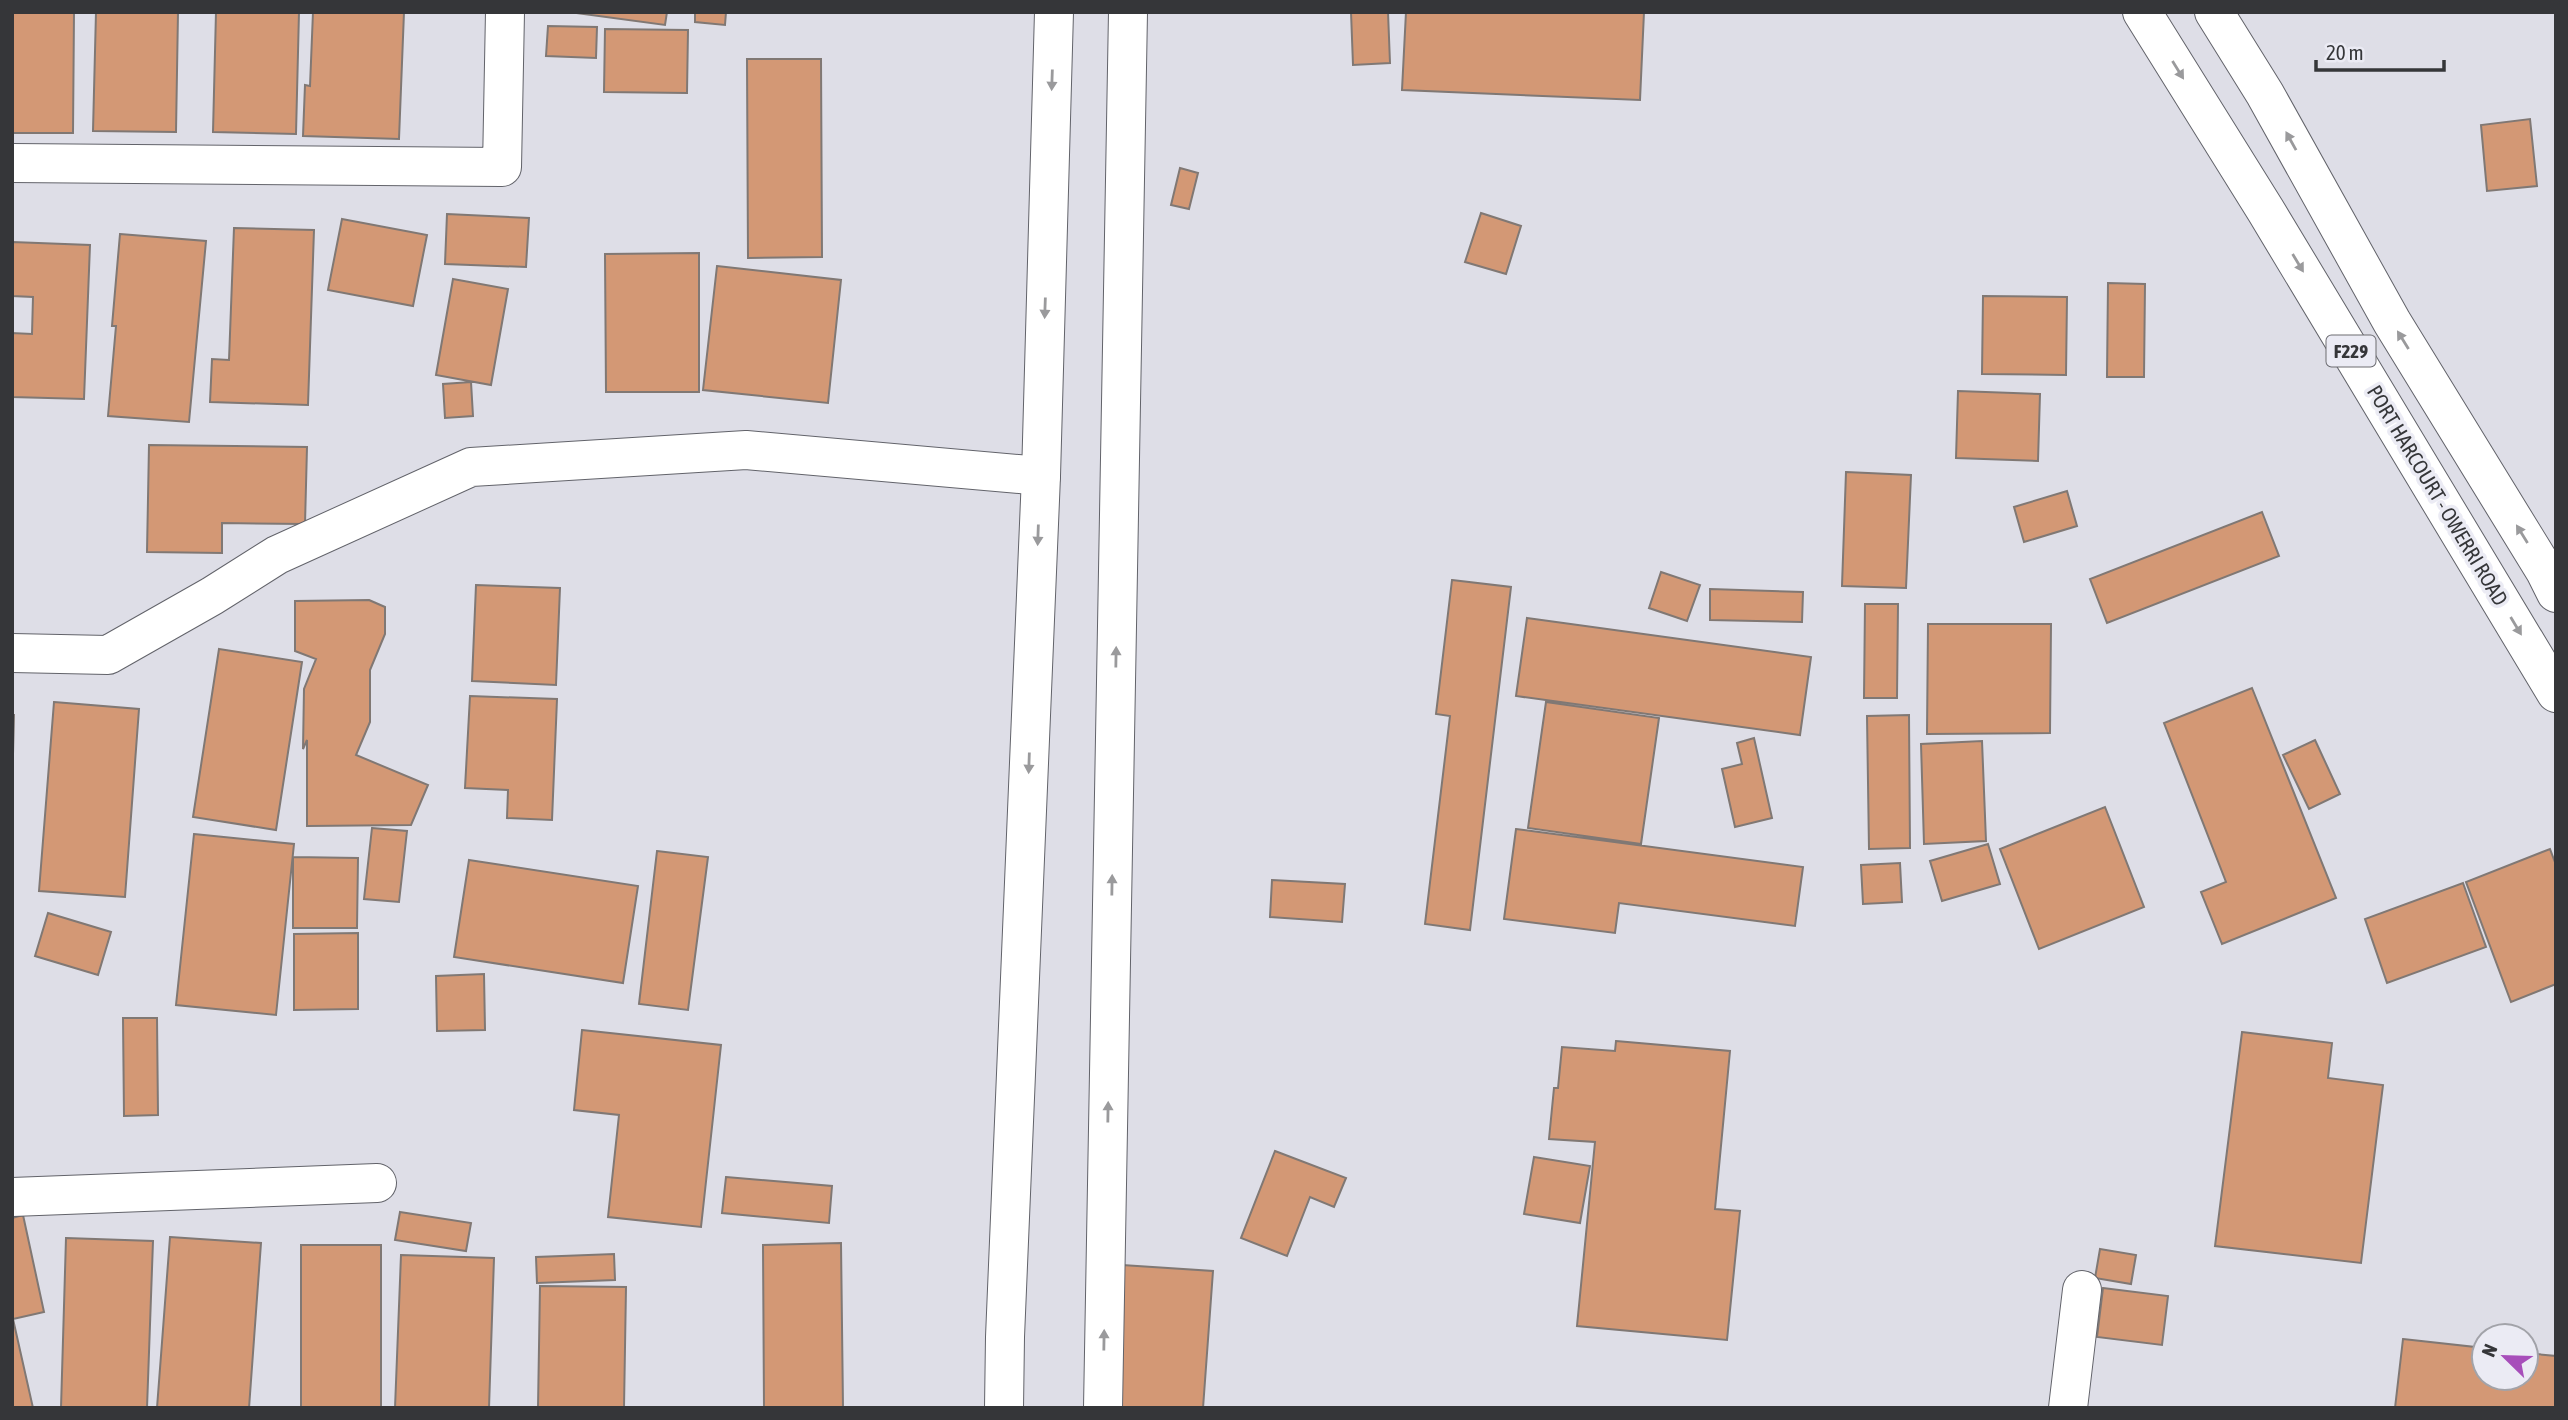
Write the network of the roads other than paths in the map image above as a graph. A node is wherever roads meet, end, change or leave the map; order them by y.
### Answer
1 (505, 12) edge
2 (1054, 12) edge
3 (1128, 12) edge
4 (2142, 12) edge
5 (2214, 12) edge
6 (12, 163) edge
7 (1041, 476) junction
8 (2556, 593) edge
9 (12, 653) edge
10 (2556, 693) edge
11 (377, 1183) dead end
12 (12, 1197) edge
13 (2082, 1290) dead end
14 (1004, 1408) edge
15 (1103, 1408) edge
16 (2068, 1408) edge

1 - 6 street
2 -> 7 street
15 -> 3 street
4 -> 10 street, PORT HARCOURT - OWERRI ROAD / F229
8 -> 5 street, F229
7 - 9 street
7 -> 14 street
11 - 12 street
13 - 16 street

